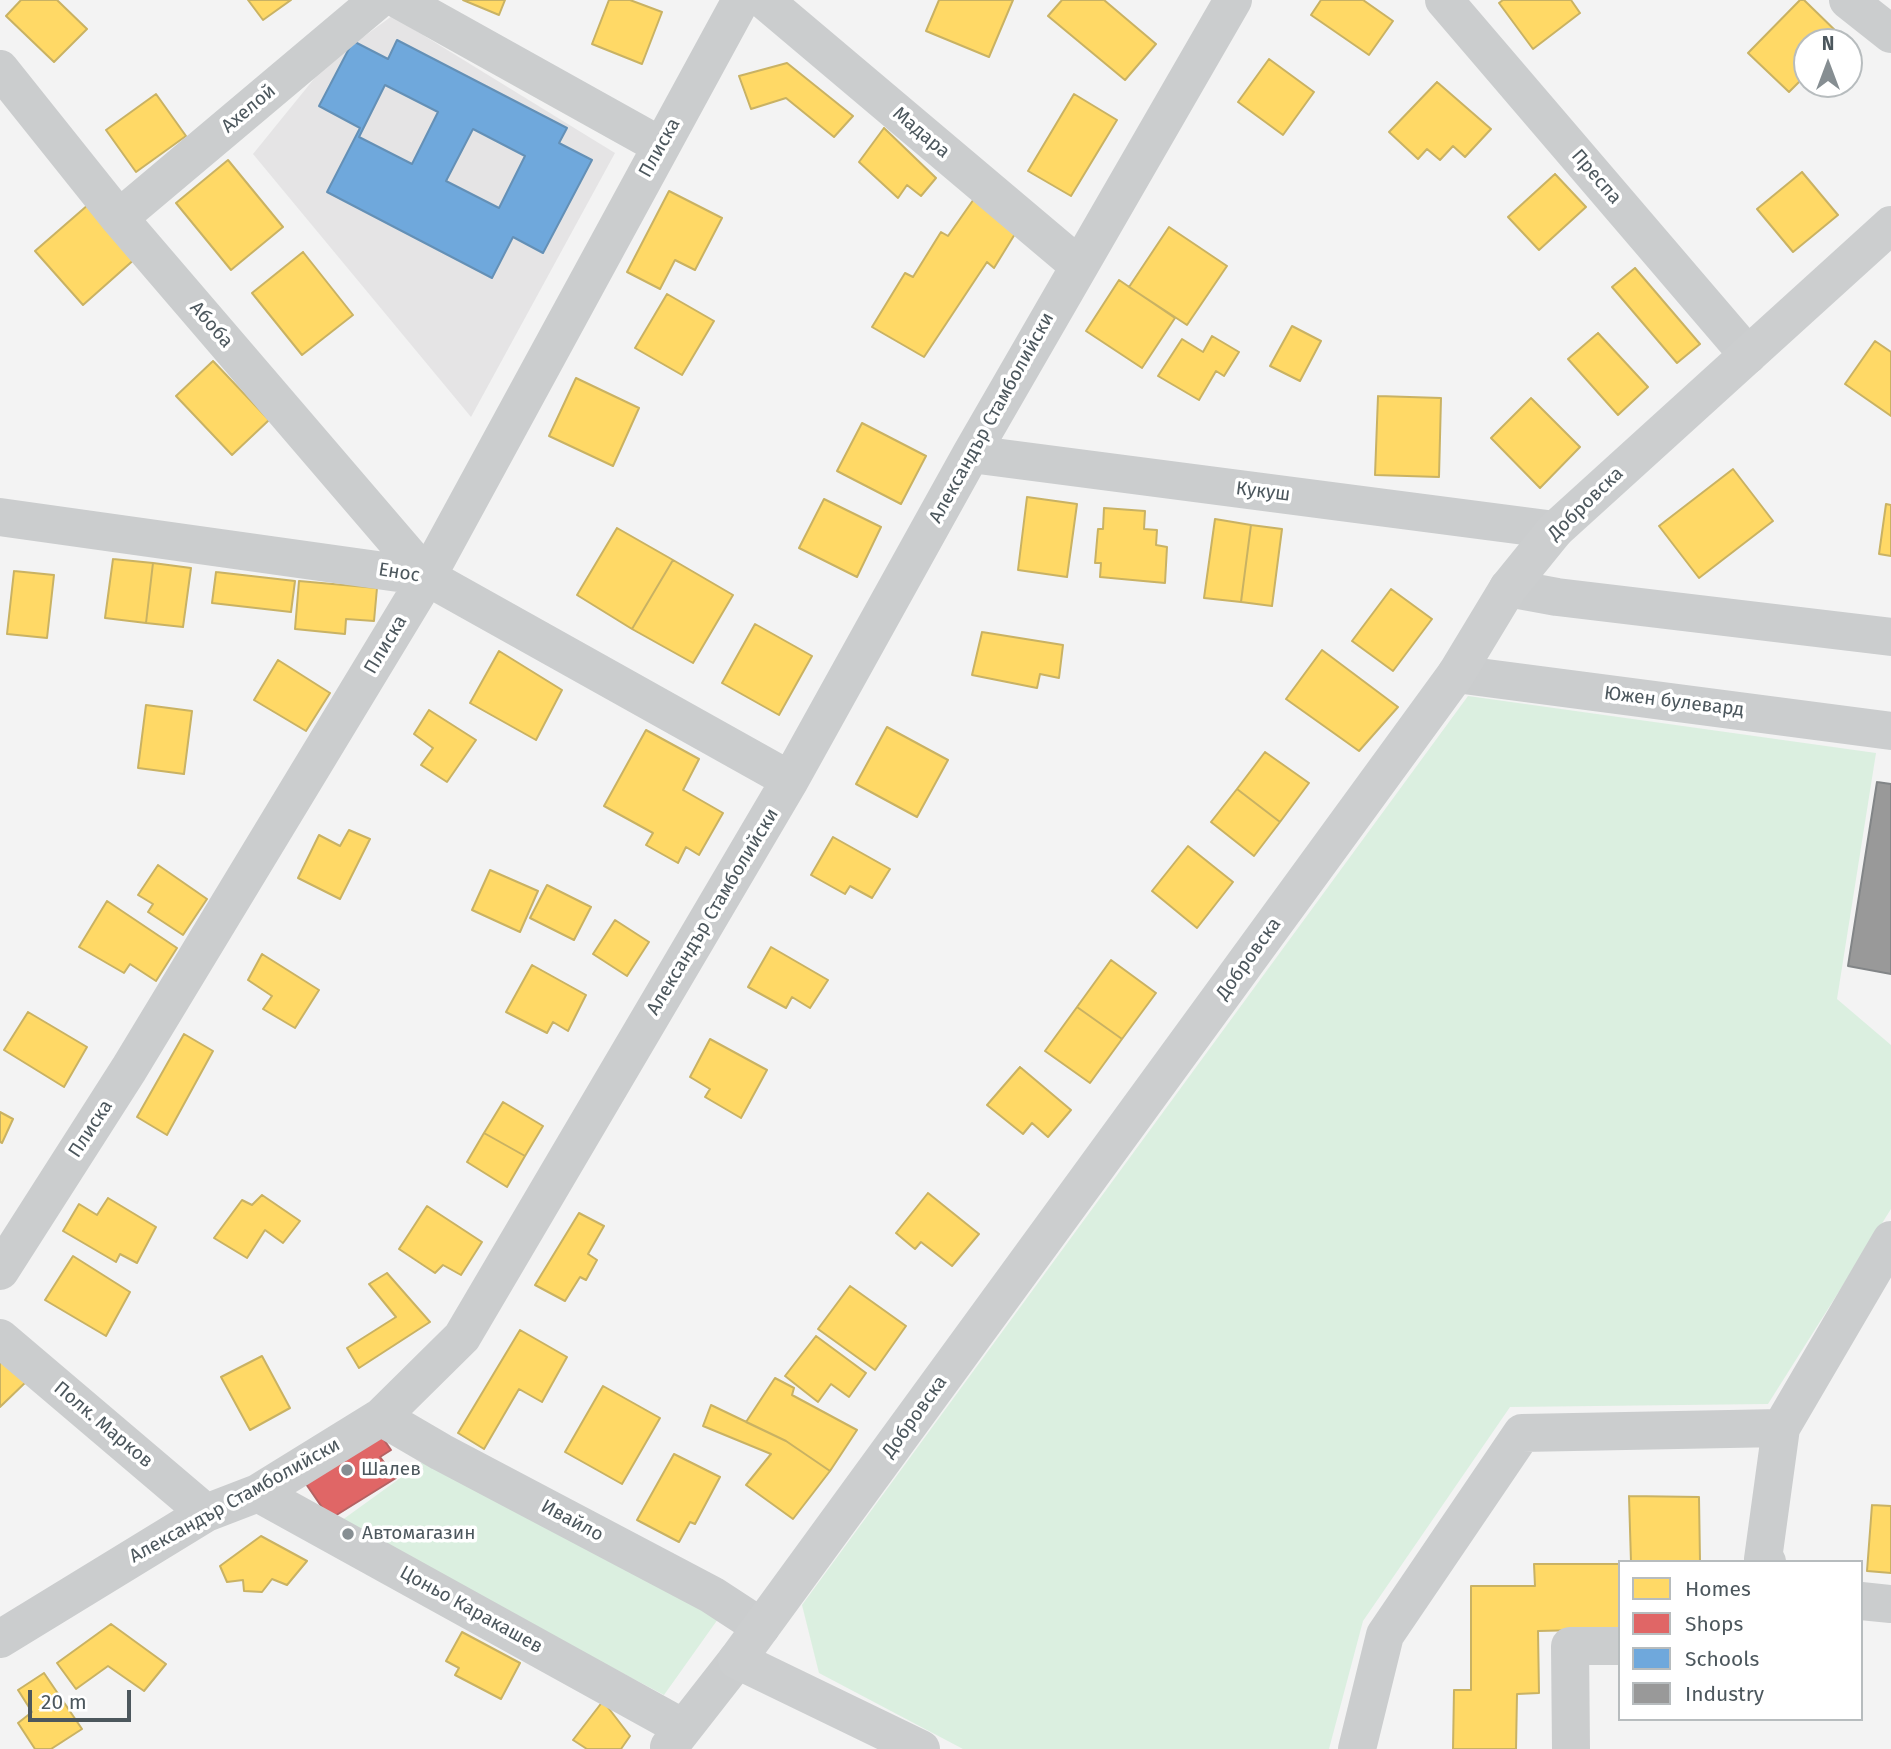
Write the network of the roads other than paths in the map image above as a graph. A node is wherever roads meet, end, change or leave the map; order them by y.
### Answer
1 (378, 0) edge
2 (399, 0) edge
3 (741, 0) edge
4 (764, 0) edge
5 (1233, 0) edge
6 (1444, 0) edge
7 (1848, 0) edge
8 (1891, 34) edge
9 (0, 69) edge
10 (661, 146) junction
11 (119, 218) junction
12 (1891, 225) edge
13 (1078, 265) junction
14 (1748, 355) junction
15 (971, 454) junction
16 (0, 517) edge
17 (1555, 530) junction
18 (427, 577) junction
19 (1508, 587) junction
20 (1891, 637) edge
21 (1456, 674) junction
22 (1891, 731) edge
23 (790, 780) junction
24 (1891, 1240) edge
25 (0, 1271) edge
26 (1878, 1282) edge
27 (0, 1338) edge
28 (381, 1417) junction
29 (1782, 1428) junction
30 (258, 1493) junction
31 (206, 1513) junction
32 (1764, 1560) edge
33 (1863, 1601) edge
34 (1891, 1604) edge
35 (761, 1627) junction
36 (0, 1639) edge
37 (1618, 1646) edge
38 (737, 1660) junction
39 (676, 1738) edge
40 (921, 1749) edge
41 (1357, 1749) edge
42 (1572, 1749) edge

1 - 11 street, Ахелой
2 - 10 street
3 - 10 street, Плиска
4 - 13 street, Мадара
5 - 13 street, Александър Стамболийски
6 - 14 street, Преспа
7 - 8 street
9 - 11 street, Абоба
10 - 18 street, Плиска
11 - 18 street, Абоба
12 - 14 street, Добровска
13 - 15 street, Александър Стамболийски
14 - 17 street, Добровска
15 - 17 street, Кукуш
15 - 23 street, Александър Стамболийски
16 - 18 street, Енос
17 - 19 street, Добровска
18 - 23 street, Енос
18 - 25 street, Плиска
19 - 20 street
19 - 21 street, Добровска
21 - 22 street, Южен булевард
21 - 35 street, Добровска
23 - 28 street, Александър Стамболийски
24 - 26 street
26 - 29 street
27 - 31 street, Полк. Марков
28 - 30 street, Александър Стамболийски
28 - 35 street, Ивайло
29 - 32 street
29 - 41 street
30 - 31 street, Александър Стамболийски
30 - 39 street, Цоньо Каракашев
31 - 36 street, Александър Стамболийски
33 - 34 street
35 - 38 street, Добровска
37 - 42 street
38 - 39 street, Добровска
38 - 40 street

